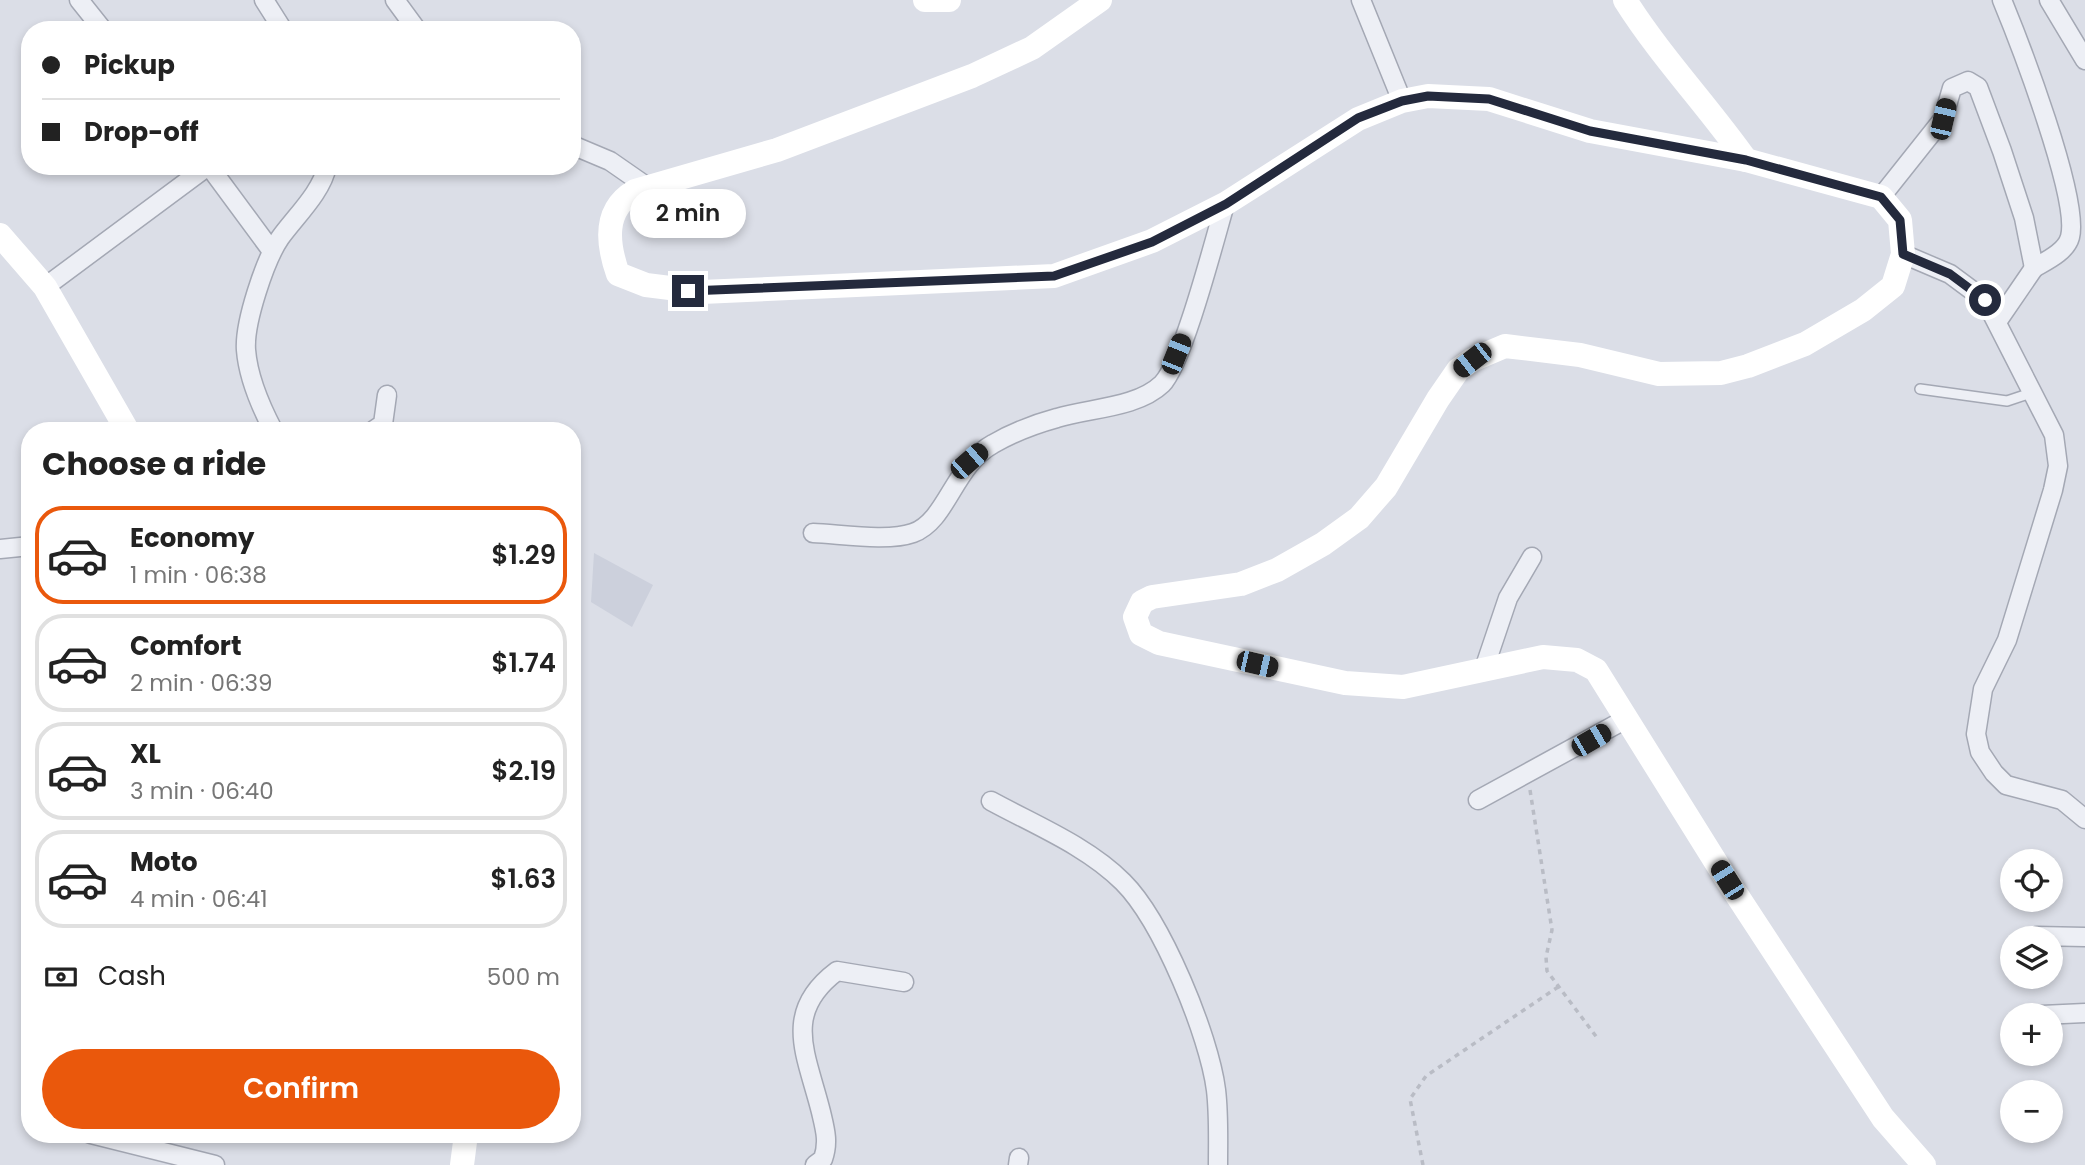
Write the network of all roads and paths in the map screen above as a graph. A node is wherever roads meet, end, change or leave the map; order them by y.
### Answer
1 (79, 0) edge
2 (264, 0) edge
3 (395, 0) edge
4 (925, 0) edge
5 (949, 0) edge
6 (1100, 0) edge
7 (1361, 0) edge
8 (1625, 0) edge
9 (2002, 0) edge
10 (2049, 0) edge
11 (96, 21) edge
12 (277, 21) edge
13 (410, 21) edge
14 (2085, 60) edge
15 (1402, 101) junction
16 (581, 149) edge
17 (1746, 160) junction
18 (197, 175) edge
19 (216, 175) edge
20 (323, 175) edge
21 (646, 186) junction
22 (1881, 197) junction
23 (1226, 204) junction
24 (0, 235) edge
25 (271, 250) junction
26 (1903, 254) junction
27 (2034, 268) junction
28 (45, 287) junction
29 (1997, 322) junction
30 (1920, 389) dead end
31 (2034, 392) junction
32 (387, 395) dead end
33 (122, 422) edge
34 (269, 422) edge
35 (383, 422) edge
36 (813, 533) dead end
37 (21, 547) edge
38 (0, 549) edge
39 (1532, 557) dead end
40 (1484, 669) junction
41 (1626, 719) junction
42 (1527, 774) junction
43 (1478, 800) dead end
44 (991, 801) dead end
45 (2085, 818) edge
46 (2063, 937) edge
47 (2085, 937) edge
48 (904, 982) dead end
49 (1558, 987) junction
50 (2085, 1013) edge
51 (2063, 1014) edge
52 (1598, 1039) dead end
53 (127, 1143) edge
54 (465, 1143) edge
55 (215, 1165) edge
56 (462, 1165) edge
57 (815, 1165) edge
58 (1218, 1165) edge
59 (1423, 1165) edge
60 (1924, 1165) edge

1 - 11 street
2 - 12 street
3 - 13 street
4 - 5 street
6 - 21 street
7 - 15 street
8 - 17 street
9 - 27 street
10 - 14 street
15 - 17 street
15 - 23 street
16 - 21 street
17 - 22 street
18 - 28 street
19 - 25 street
20 - 25 street
21 - 23 street
22 - 26 street
22 - 27 street
23 - 36 street
24 - 28 street
25 - 34 street
26 - 29 street
26 - 40 street
27 - 29 street
28 - 33 street
29 - 31 street
30 - 31 lane
31 - 45 street
32 - 35 street
37 - 38 street
39 - 40 street
40 - 41 street
41 - 42 street
41 - 60 street
42 - 43 street
42 - 49 path
44 - 58 street
46 - 47 street
48 - 57 street
49 - 52 path
49 - 59 path
50 - 51 street
53 - 55 street
54 - 56 street

